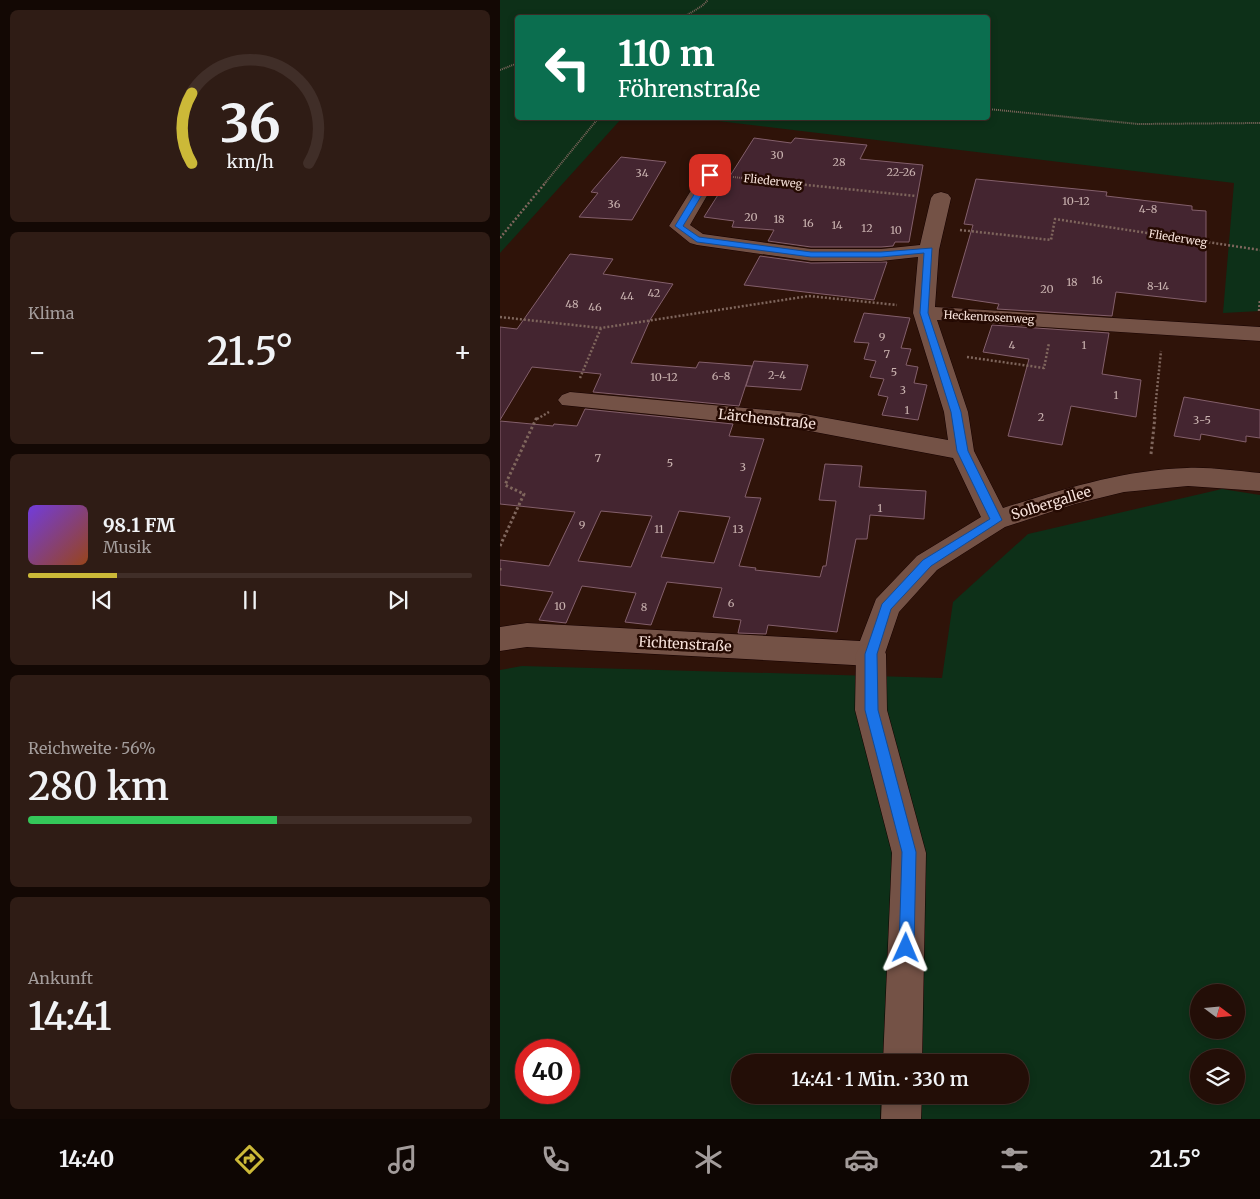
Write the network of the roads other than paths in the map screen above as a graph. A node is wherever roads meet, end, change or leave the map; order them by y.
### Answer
1 (710, 175) road end
2 (941, 198) road end
3 (929, 250) junction
4 (924, 313) junction
5 (1260, 334) edge
6 (570, 400) road end
7 (962, 451) junction
8 (1260, 482) edge
9 (996, 520) junction
10 (500, 639) edge
11 (871, 654) junction
12 (903, 1054) edge
13 (902, 1104) edge
14 (901, 1119) edge

1 - 3 street
2 - 3 street
3 - 4 street
4 - 5 street, Heckenrosenweg
4 - 7 street
6 - 7 street, Lärchenstraße
7 - 9 street
8 - 9 street, Solbergallee
9 - 11 street, Solbergallee
10 - 11 street, Fichtenstraße
11 - 12 street, Solbergallee
13 - 14 street

